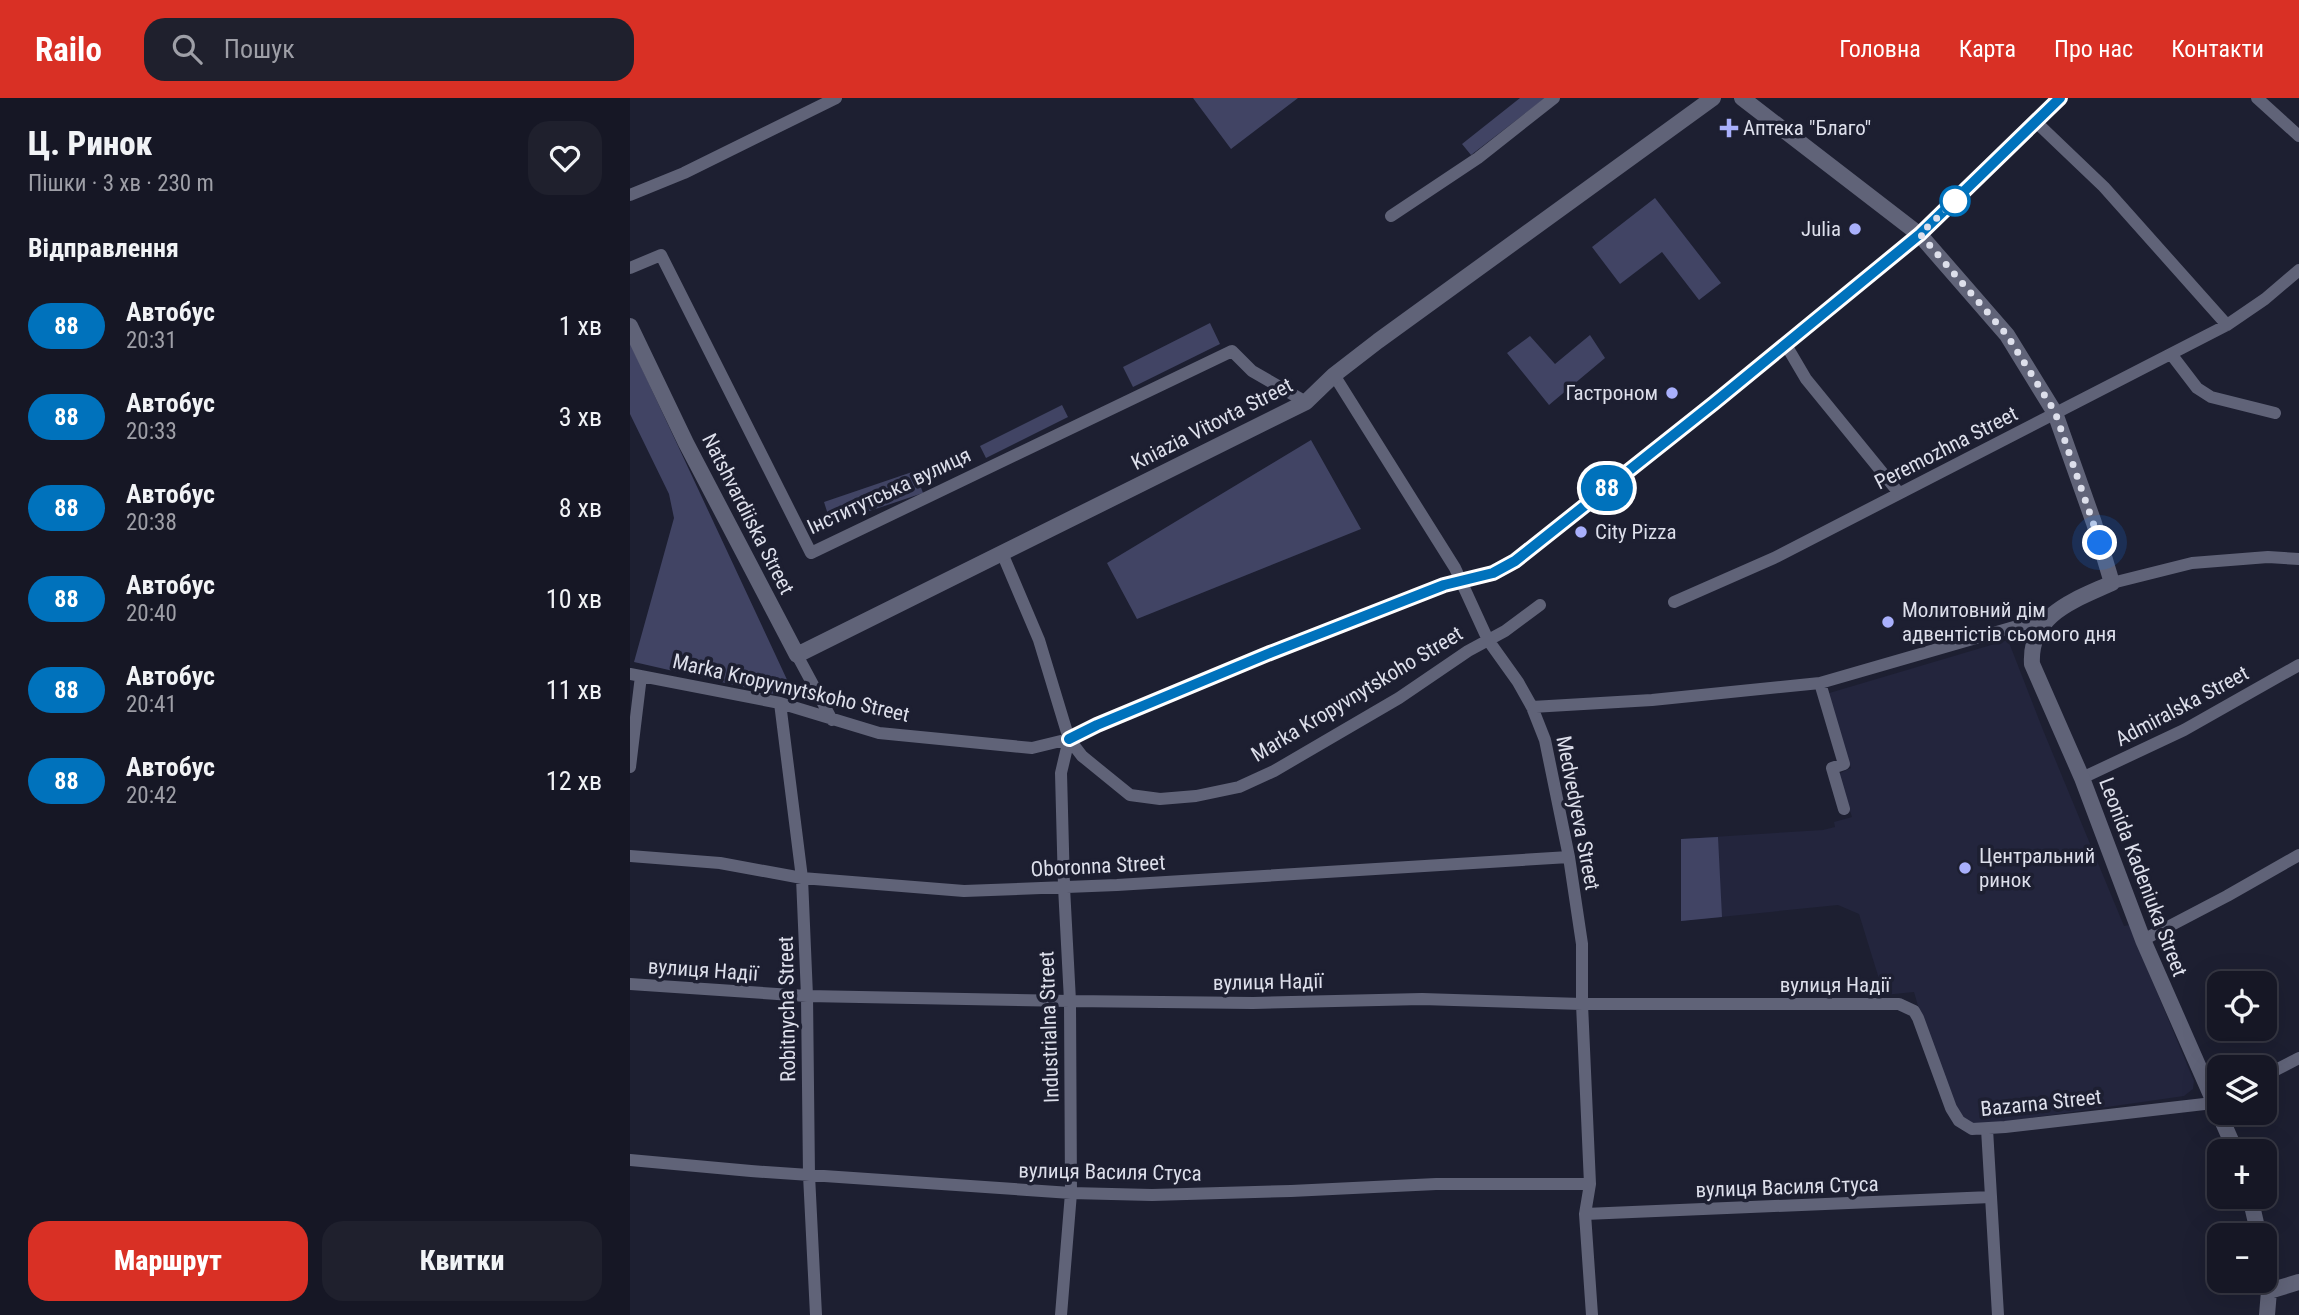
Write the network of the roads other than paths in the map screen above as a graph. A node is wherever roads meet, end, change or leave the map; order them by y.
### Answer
1 (836, 98) edge
2 (1554, 98) edge
3 (1713, 98) edge
4 (1742, 98) edge
5 (2060, 98) edge
6 (2257, 98) edge
7 (2035, 121) junction
8 (2299, 136) edge
9 (630, 195) edge
10 (1391, 216) dead end
11 (1920, 234) junction
12 (630, 268) edge
13 (2299, 270) edge
14 (2227, 325) junction
15 (630, 326) edge
16 (1786, 345) junction
17 (2171, 354) junction
18 (1334, 375) junction
19 (1306, 402) junction
20 (2055, 412) junction
21 (2275, 413) dead end
22 (1899, 493) junction
23 (1002, 553) junction
24 (2299, 559) edge
25 (1462, 580) junction
26 (2112, 583) junction
27 (1674, 602) dead end
28 (1541, 605) dead end
29 (2049, 617) junction
30 (1488, 640) junction
31 (797, 655) junction
32 (2299, 665) edge
33 (636, 675) edge
34 (1820, 683) junction
35 (780, 703) junction
36 (1532, 706) junction
37 (832, 720) junction
38 (1069, 739) junction
39 (630, 767) edge
40 (2082, 778) junction
41 (1844, 808) dead end
42 (2299, 855) edge
43 (630, 856) edge
44 (1569, 857) junction
45 (802, 878) junction
46 (1064, 887) junction
47 (2143, 940) junction
48 (630, 984) edge
49 (807, 996) junction
50 (1070, 1001) junction
51 (1582, 1004) junction
52 (1907, 1007) joint
53 (2299, 1058) edge
54 (2277, 1069) edge
55 (2207, 1081) edge
56 (2207, 1102) edge
57 (1987, 1129) junction
58 (630, 1160) edge
59 (809, 1175) junction
60 (1590, 1184) junction
61 (1071, 1194) junction
62 (1991, 1197) junction
63 (1585, 1214) junction
64 (2299, 1282) edge
65 (2277, 1289) edge
66 (2269, 1293) edge
67 (816, 1315) edge
68 (1062, 1315) edge
69 (1592, 1315) edge
70 (1998, 1315) edge
71 (2267, 1315) edge

1 - 9 street
2 - 10 street
3 - 18 street, Kniazia Vitovta Street
4 - 11 street
5 - 7 street
6 - 8 street
7 - 11 street
7 - 14 street
11 - 16 street
11 - 20 street
12 - 19 street, Інститутська вулиця
13 - 14 street, Peremozhna Street
14 - 17 street, Peremozhna Street
15 - 31 street, Natshvardiiska Street
16 - 22 street
16 - 25 street
17 - 20 street, Peremozhna Street
17 - 21 street
18 - 19 street, Kniazia Vitovta Street
18 - 25 street, Medvedyeva Street
19 - 23 street, Kniazia Vitovta Street
20 - 22 street, Peremozhna Street
20 - 26 street
22 - 27 street, Peremozhna Street
23 - 31 street, Kniazia Vitovta Street
23 - 38 street
24 - 26 street
25 - 30 street, Medvedyeva Street
25 - 38 street
26 - 29 street
28 - 30 street, Marka Kropyvnytskoho Street
29 - 34 street
29 - 40 street, Leonida Kadeniuka Street
30 - 36 street, Medvedyeva Street
30 - 38 street, Marka Kropyvnytskoho Street
31 - 37 street, Natshvardiiska Street
32 - 40 street, Admiralska Street
33 - 35 street, Marka Kropyvnytskoho Street
33 - 39 street
34 - 36 street
34 - 41 street
35 - 37 street, Marka Kropyvnytskoho Street
35 - 45 street, Robitnycha Street
36 - 44 street, Medvedyeva Street
37 - 38 street, Marka Kropyvnytskoho Street
38 - 46 street, Industrialna Street
40 - 47 street, Leonida Kadeniuka Street
42 - 47 street
43 - 45 street, Oboronna Street
44 - 46 street, Oboronna Street
44 - 51 street, Medvedyeva Street
45 - 46 street, Oboronna Street
45 - 49 street, Robitnycha Street
46 - 50 street, Industrialna Street
47 - 55 street, Leonida Kadeniuka Street
48 - 49 street, вулиця Надії
49 - 50 street, вулиця Надії
49 - 59 street, Robitnycha Street
50 - 51 street, вулиця Надії
50 - 61 street, Industrialna Street
51 - 52 street, вулиця Надії
51 - 60 street, Medvedyeva Street
52 - 57 street, Bazarna Street
53 - 54 street
56 - 57 street, Bazarna Street
57 - 62 street
58 - 59 street, вулиця Василя Стуса
59 - 61 street, вулиця Василя Стуса
59 - 67 street, Robitnycha Street
60 - 61 street, вулиця Василя Стуса
60 - 63 street, Medvedyeva Street
61 - 68 street, Industrialna Street
62 - 63 street, вулиця Василя Стуса
62 - 70 street
63 - 69 street, Medvedyeva Street
64 - 65 street
66 - 71 street

